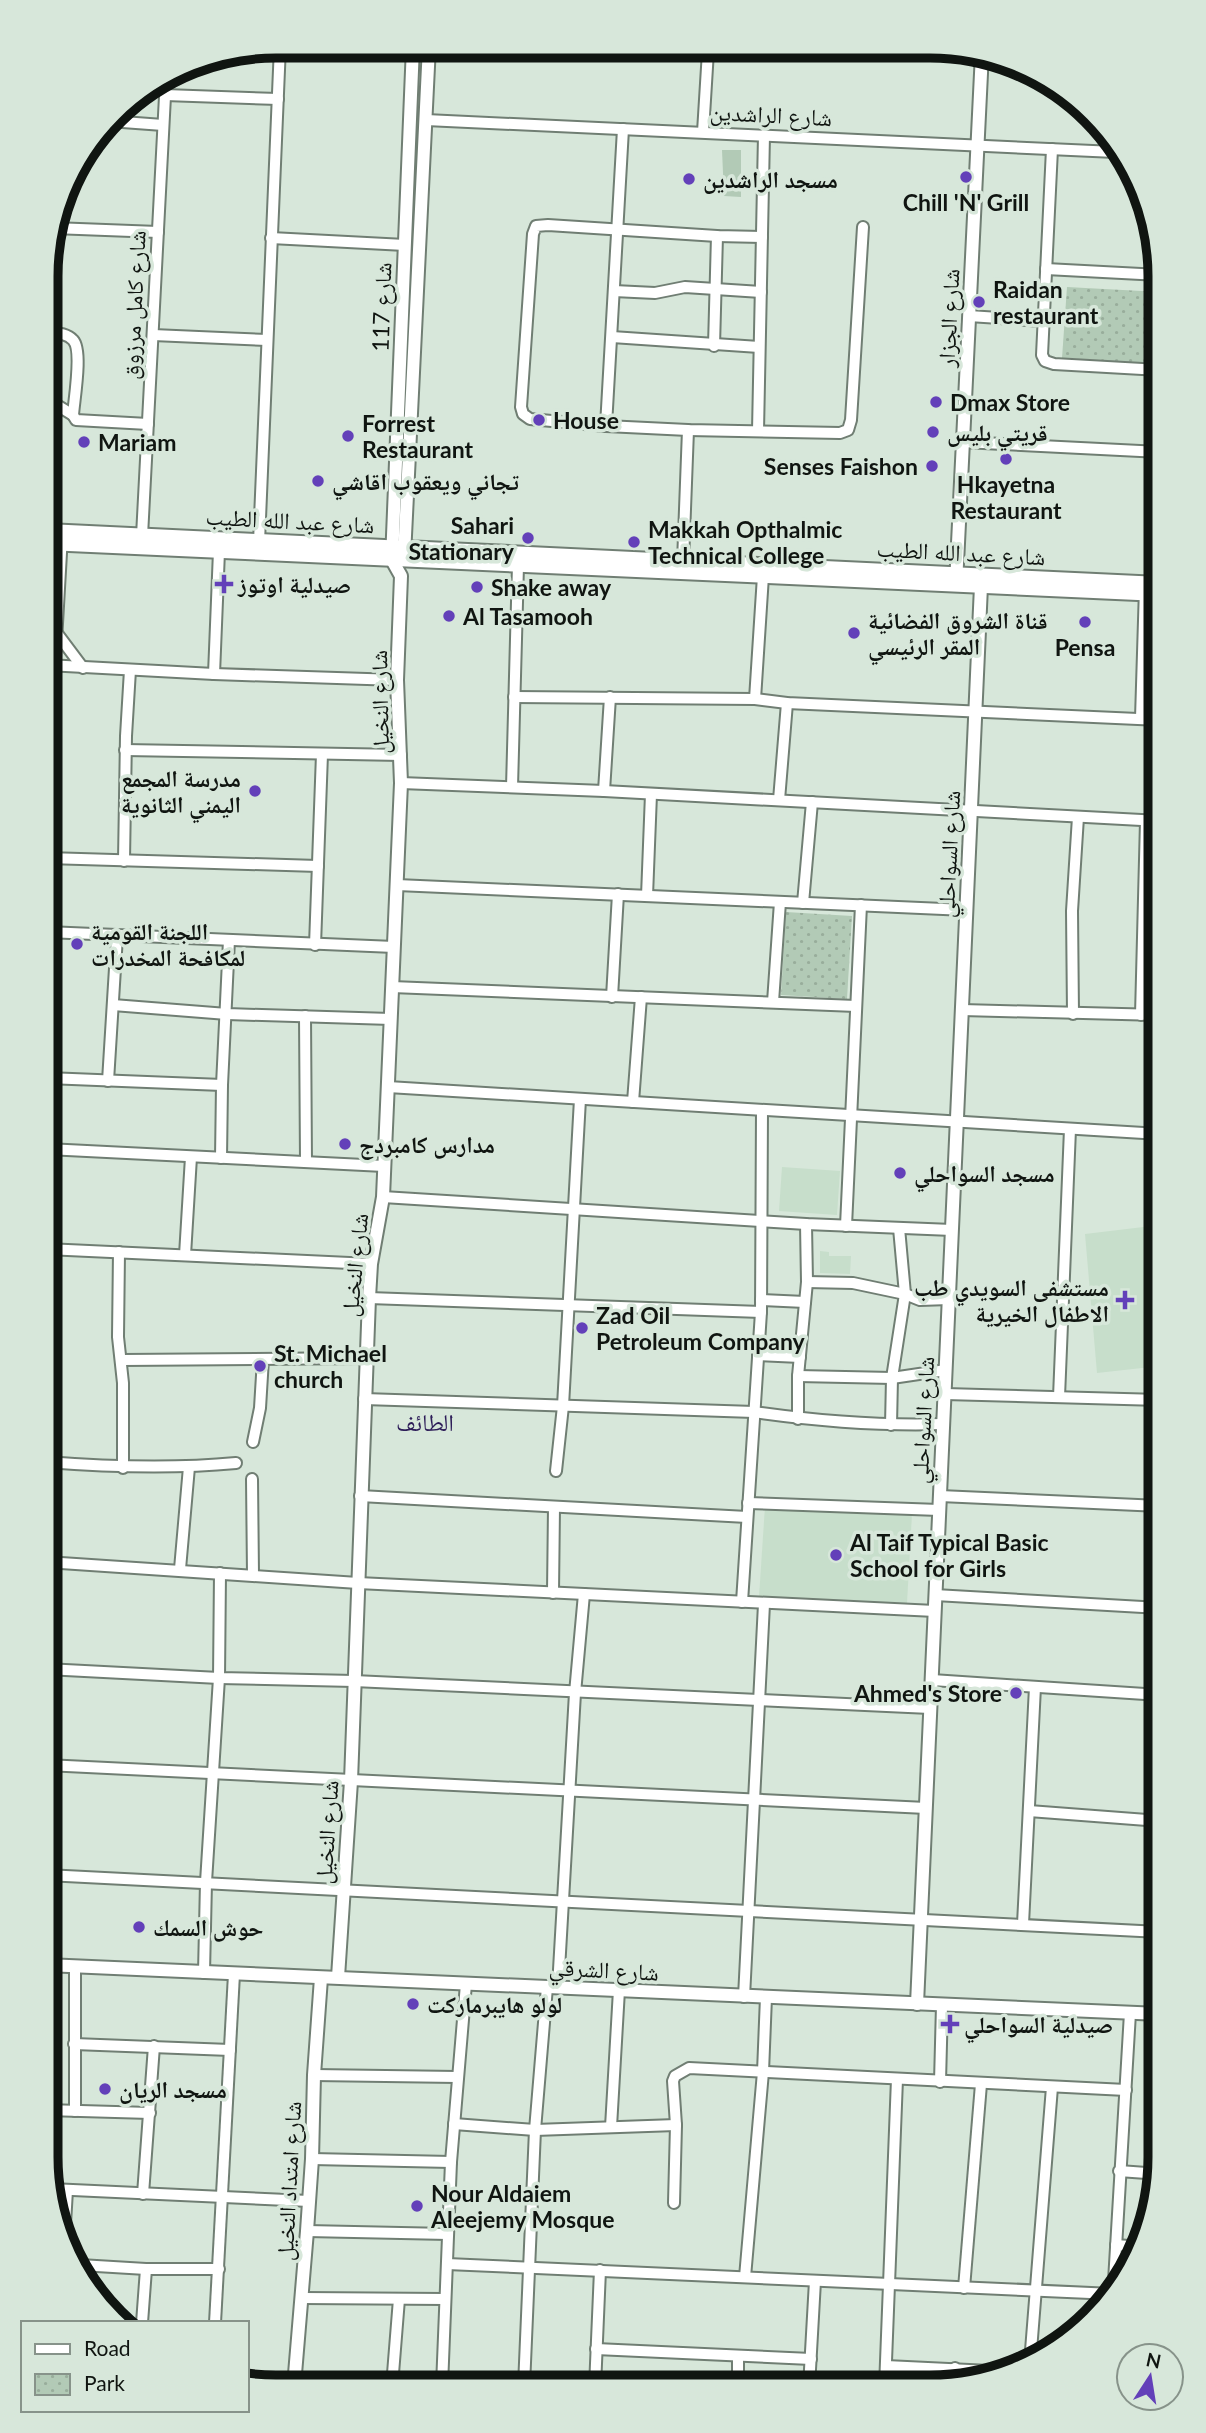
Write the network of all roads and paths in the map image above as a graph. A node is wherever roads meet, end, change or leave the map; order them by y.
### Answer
1 (280, 58) edge
2 (413, 58) edge
3 (428, 58) edge
4 (708, 58) edge
5 (982, 64) edge
6 (412, 85) junction
7 (427, 86) junction
8 (165, 88) edge
9 (165, 95) junction
10 (278, 99) junction
11 (426, 120) junction
12 (122, 122) edge
13 (163, 125) junction
14 (623, 129) junction
15 (703, 132) junction
16 (764, 135) junction
17 (978, 145) junction
18 (1052, 149) junction
19 (1109, 152) edge
20 (863, 227) dead end
21 (63, 228) edge
22 (618, 231) junction
23 (158, 232) junction
24 (717, 236) junction
25 (762, 237) junction
26 (271, 238) junction
27 (405, 245) junction
28 (1046, 270) junction
29 (1148, 274) edge
30 (715, 289) junction
31 (614, 291) junction
32 (761, 292) junction
33 (970, 316) junction
34 (1044, 321) junction
35 (58, 333) edge
36 (153, 335) junction
37 (612, 337) junction
38 (267, 340) junction
39 (713, 345) junction
40 (759, 347) junction
41 (1148, 369) edge
42 (58, 406) edge
43 (73, 415) junction
44 (148, 424) junction
45 (606, 426) junction
46 (688, 430) junction
47 (758, 431) junction
48 (963, 442) junction
49 (1148, 451) edge
50 (142, 536) junction
51 (58, 537) edge
52 (58, 537) edge
53 (259, 542) junction
54 (219, 551) junction
55 (398, 557) junction
56 (683, 562) junction
57 (583, 563) junction
58 (518, 565) junction
59 (763, 576) junction
60 (957, 580) junction
61 (981, 581) junction
62 (1148, 591) edge
63 (1148, 619) edge
64 (58, 635) edge
65 (58, 666) edge
66 (83, 668) junction
67 (130, 670) junction
68 (214, 674) junction
69 (397, 680) junction
70 (514, 696) junction
71 (610, 696) junction
72 (755, 699) junction
73 (787, 703) junction
74 (975, 711) junction
75 (1141, 718) junction
76 (1148, 719) edge
77 (125, 750) junction
78 (322, 754) junction
79 (401, 755) junction
80 (401, 783) junction
81 (512, 787) junction
82 (604, 791) junction
83 (651, 794) junction
84 (779, 800) junction
85 (812, 802) junction
86 (971, 811) junction
87 (1079, 817) junction
88 (1146, 821) joint
89 (58, 858) edge
90 (124, 861) junction
91 (318, 866) junction
92 (397, 885) junction
93 (618, 894) junction
94 (647, 896) junction
95 (780, 902) junction
96 (803, 903) junction
97 (861, 905) junction
98 (966, 910) junction
99 (58, 933) edge
100 (117, 936) junction
101 (229, 940) junction
102 (315, 945) junction
103 (394, 947) junction
104 (392, 987) junction
105 (612, 997) junction
106 (641, 997) junction
107 (774, 1002) junction
108 (113, 1005) junction
109 (856, 1006) junction
110 (962, 1010) junction
111 (227, 1014) junction
112 (1073, 1014) junction
113 (1141, 1015) junction
114 (1148, 1015) edge
115 (305, 1016) junction
116 (391, 1019) junction
117 (58, 1079) edge
118 (108, 1081) junction
119 (222, 1085) junction
120 (388, 1087) junction
121 (580, 1098) junction
122 (633, 1102) junction
123 (762, 1110) junction
124 (851, 1115) junction
125 (957, 1122) junction
126 (1070, 1129) junction
127 (1148, 1134) edge
128 (58, 1150) edge
129 (191, 1157) junction
130 (221, 1158) junction
131 (306, 1162) junction
132 (384, 1166) junction
133 (383, 1197) junction
134 (574, 1209) junction
135 (761, 1221) junction
136 (806, 1224) junction
137 (846, 1226) junction
138 (900, 1228) junction
139 (952, 1230) junction
140 (58, 1249) edge
141 (119, 1252) junction
142 (185, 1255) junction
143 (371, 1264) junction
144 (807, 1282) junction
145 (905, 1294) junction
146 (369, 1298) junction
147 (761, 1300) junction
148 (949, 1300) junction
149 (805, 1302) junction
150 (569, 1305) junction
151 (761, 1312) junction
152 (758, 1355) junction
153 (800, 1357) junction
154 (366, 1358) junction
155 (263, 1359) junction
156 (122, 1360) junction
157 (946, 1370) junction
158 (798, 1376) junction
159 (892, 1378) junction
160 (944, 1394) junction
161 (1059, 1397) junction
162 (364, 1399) junction
163 (1148, 1400) edge
164 (563, 1406) junction
165 (754, 1412) junction
166 (798, 1419) junction
167 (943, 1424) junction
168 (891, 1425) junction
169 (253, 1442) dead end
170 (58, 1463) edge
171 (236, 1463) dead end
172 (189, 1467) junction
173 (123, 1468) junction
174 (556, 1471) dead end
175 (252, 1479) dead end
176 (360, 1496) junction
177 (940, 1496) junction
178 (748, 1503) junction
179 (1148, 1505) edge
180 (554, 1507) junction
181 (939, 1510) junction
182 (747, 1517) junction
183 (58, 1563) edge
184 (180, 1569) junction
185 (220, 1573) junction
186 (253, 1574) junction
187 (358, 1583) junction
188 (553, 1593) junction
189 (584, 1594) junction
190 (936, 1595) junction
191 (742, 1602) junction
192 (764, 1604) junction
193 (1148, 1607) edge
194 (935, 1611) junction
195 (58, 1670) edge
196 (219, 1678) junction
197 (932, 1680) junction
198 (354, 1681) junction
199 (1035, 1687) junction
200 (575, 1693) junction
201 (1148, 1694) edge
202 (759, 1701) junction
203 (930, 1708) junction
204 (58, 1766) edge
205 (214, 1774) junction
206 (351, 1781) junction
207 (570, 1791) junction
208 (754, 1801) junction
209 (926, 1808) junction
210 (1029, 1811) junction
211 (1148, 1820) edge
212 (58, 1876) edge
213 (206, 1882) junction
214 (343, 1890) junction
215 (562, 1901) junction
216 (748, 1910) junction
217 (921, 1918) junction
218 (1023, 1924) junction
219 (1148, 1931) edge
220 (58, 1965) edge
221 (75, 1966) junction
222 (204, 1973) junction
223 (234, 1974) junction
224 (338, 1977) junction
225 (321, 1978) junction
226 (467, 1984) junction
227 (552, 1987) junction
228 (619, 1990) junction
229 (744, 1997) junction
230 (766, 1997) junction
231 (917, 2004) junction
232 (942, 2005) junction
233 (1130, 2013) junction
234 (1148, 2014) edge
235 (74, 2044) junction
236 (154, 2046) junction
237 (230, 2050) junction
238 (763, 2072) junction
239 (314, 2075) junction
240 (457, 2077) junction
241 (897, 2079) junction
242 (940, 2081) junction
243 (981, 2084) junction
244 (1052, 2087) junction
245 (1126, 2090) junction
246 (58, 2110) edge
247 (75, 2111) junction
248 (150, 2113) junction
249 (454, 2124) junction
250 (676, 2125) junction
251 (611, 2127) junction
252 (535, 2130) junction
253 (312, 2159) junction
254 (451, 2162) junction
255 (1119, 2171) junction
256 (1148, 2173) edge
257 (61, 2190) edge
258 (67, 2190) junction
259 (143, 2194) junction
260 (221, 2198) junction
261 (309, 2201) junction
262 (674, 2203) dead end
263 (65, 2216) edge
264 (307, 2231) junction
265 (448, 2234) junction
266 (1116, 2245) junction
267 (1129, 2246) edge
268 (447, 2264) junction
269 (87, 2265) edge
270 (531, 2267) junction
271 (146, 2269) junction
272 (219, 2269) junction
273 (600, 2270) junction
274 (1114, 2273) edge
275 (745, 2277) junction
276 (815, 2281) junction
277 (890, 2284) junction
278 (964, 2288) junction
279 (1034, 2292) junction
280 (1098, 2295) edge
281 (303, 2298) junction
282 (399, 2299) junction
283 (445, 2299) junction
284 (142, 2321) edge
285 (215, 2321) edge
286 (596, 2349) junction
287 (1031, 2351) edge
288 (738, 2358) junction
289 (811, 2359) junction
290 (886, 2366) junction
291 (955, 2368) junction
292 (978, 2370) edge
293 (955, 2373) edge
294 (295, 2375) edge
295 (393, 2375) edge
296 (442, 2375) edge
297 (525, 2375) edge
298 (595, 2375) edge
299 (738, 2375) edge
300 (810, 2375) edge
301 (886, 2375) edge

1 - 10 street
2 - 6 street, شارع 117
3 - 7 street, شارع 117
4 - 15 street
5 - 17 street, شارع الجزار
6 - 7 street
6 - 27 street, شارع 117
7 - 11 street, شارع 117
8 - 9 street, شارع كامل مرزوق
9 - 10 street
9 - 13 street, شارع كامل مرزوق
10 - 26 street
11 - 14 street, شارع الراشدين
11 - 55 street, شارع 117
12 - 13 street
13 - 23 street, شارع كامل مرزوق
14 - 15 street, شارع الراشدين
14 - 22 street
15 - 16 street, شارع الراشدين
16 - 17 street, شارع الراشدين
16 - 25 street
17 - 18 street, شارع الراشدين
17 - 33 street, شارع الجزار
18 - 19 street, شارع الراشدين
18 - 28 street
20 - 47 street
21 - 23 street
22 - 24 street
22 - 31 street
22 - 45 street
23 - 36 street, شارع كامل مرزوق
24 - 25 street
24 - 30 street
25 - 32 street
26 - 27 street
26 - 38 street
27 - 55 street, شارع 117
28 - 29 street
28 - 34 street
30 - 31 street
30 - 32 street
30 - 39 street
31 - 37 street
32 - 40 street
33 - 34 street
33 - 48 street, شارع الجزار
34 - 41 street
35 - 43 street
36 - 38 street
36 - 44 street, شارع كامل مرزوق
37 - 39 street
37 - 45 street
38 - 53 street
39 - 40 street
40 - 47 street
42 - 43 street
43 - 44 street
44 - 50 street, شارع كامل مرزوق
45 - 46 street
46 - 47 street
46 - 56 street
48 - 49 street
48 - 60 street, شارع الجزار
50 - 51 main road, شارع عبد الله الطيب
50 - 53 main road, شارع عبد الله الطيب
52 - 54 main road, شارع عبد الله الطيب
53 - 55 main road, شارع عبد الله الطيب
54 - 55 main road, شارع عبد الله الطيب
54 - 68 street
55 - 57 main road, شارع عبد الله الطيب
55 - 58 main road, شارع عبد الله الطيب
55 - 69 street, شارع النخيل
56 - 57 main road, شارع عبد الله الطيب
56 - 60 main road, شارع عبد الله الطيب
57 - 58 main road, شارع عبد الله الطيب
57 - 59 main road, شارع عبد الله الطيب
58 - 70 street
59 - 60 main road, شارع عبد الله الطيب
59 - 72 street
60 - 61 main road, شارع عبد الله الطيب
61 - 62 main road, شارع عبد الله الطيب
61 - 74 street, شارع السواحلي
63 - 75 street
64 - 66 street
65 - 66 street
66 - 67 street
67 - 68 street
67 - 77 street
68 - 69 street
69 - 79 street, شارع النخيل
70 - 71 street
70 - 81 street
71 - 72 street
71 - 82 street
72 - 73 street
73 - 74 street
73 - 84 street
74 - 75 street
74 - 86 street, شارع السواحلي
75 - 76 street
77 - 78 street
77 - 90 street
78 - 79 street
78 - 91 street
79 - 80 street, شارع النخيل
80 - 81 street
80 - 92 street, شارع النخيل
81 - 82 street
82 - 83 street
83 - 84 street
83 - 94 street
84 - 85 street
85 - 86 street
85 - 96 street
86 - 87 street
86 - 98 street, شارع السواحلي
87 - 88 street
87 - 112 street
88 - 113 street
89 - 90 street
90 - 91 street
91 - 102 street
92 - 93 street
92 - 103 street, شارع النخيل
93 - 94 street
93 - 105 street
94 - 95 street
95 - 96 street
95 - 107 street
96 - 97 street
97 - 98 street
97 - 109 street
98 - 110 street, شارع السواحلي
99 - 100 street
100 - 101 street
100 - 108 street
101 - 102 street
101 - 111 street
102 - 103 street
103 - 104 street, شارع النخيل
104 - 105 street
104 - 116 street, شارع النخيل
105 - 106 street
106 - 107 street
106 - 122 street
107 - 109 street
108 - 111 street
108 - 118 street
109 - 124 street
110 - 112 street
110 - 125 street, شارع السواحلي
111 - 115 street
111 - 119 street
112 - 113 street
113 - 114 street
115 - 116 street
115 - 131 street
116 - 120 street, شارع النخيل
117 - 118 street
118 - 119 street
119 - 130 street
120 - 121 street
120 - 132 street, شارع النخيل
121 - 122 street
121 - 134 street
122 - 123 street
123 - 124 street
123 - 135 street
124 - 125 street
124 - 137 street
125 - 126 street
125 - 139 street, شارع السواحلي
126 - 127 street
126 - 161 street
128 - 129 street
129 - 130 street
129 - 142 street
130 - 131 street
131 - 132 street
132 - 133 street, شارع النخيل
133 - 134 street
133 - 143 street, شارع النخيل
134 - 135 street
134 - 150 street
135 - 136 street
135 - 147 street
136 - 137 street
136 - 144 street
137 - 138 street
138 - 139 street
138 - 145 street
139 - 148 street, شارع السواحلي
140 - 141 street
141 - 142 street
141 - 156 street
142 - 143 street
143 - 146 street, شارع النخيل
144 - 145 street
144 - 149 street
145 - 148 street
145 - 159 street
146 - 150 street
146 - 154 street, شارع النخيل
147 - 149 street
147 - 151 street
148 - 157 street, شارع السواحلي
149 - 153 street
150 - 151 street
150 - 164 street
151 - 152 street
152 - 153 street
152 - 165 street
153 - 158 street
154 - 155 street
154 - 162 street, شارع النخيل
155 - 156 street
155 - 169 street
156 - 173 street
157 - 159 street
157 - 160 street, شارع السواحلي
158 - 159 street
158 - 166 street
159 - 168 street
160 - 161 street
160 - 167 street, شارع السواحلي
161 - 163 street
162 - 164 street
162 - 176 street, شارع النخيل
164 - 165 street
164 - 174 street
165 - 166 street
165 - 178 street
166 - 168 street
167 - 168 street
167 - 177 street, شارع السواحلي
170 - 173 street
171 - 172 street
172 - 173 street
172 - 184 street
175 - 186 street
176 - 180 street
176 - 187 street, شارع النخيل
177 - 179 street
177 - 181 street, شارع السواحلي
178 - 181 street
178 - 182 street
180 - 182 street
180 - 188 street
181 - 190 street, شارع السواحلي
182 - 191 street
183 - 184 street
184 - 185 street
185 - 186 street
185 - 196 street
186 - 187 street
187 - 188 street
187 - 198 street, شارع النخيل
188 - 189 street
189 - 191 street
189 - 200 street
190 - 193 street
190 - 194 street, شارع السواحلي
191 - 192 street
192 - 194 street
192 - 202 street
194 - 197 street, شارع السواحلي
195 - 196 street
196 - 198 street
196 - 205 street
197 - 199 street
197 - 203 street, شارع السواحلي
198 - 200 street
198 - 206 street, شارع النخيل
199 - 201 street
199 - 210 street
200 - 202 street
200 - 207 street
202 - 203 street
202 - 208 street
203 - 209 street, شارع السواحلي
204 - 205 street
205 - 206 street
205 - 213 street
206 - 207 street
206 - 214 street, شارع النخيل
207 - 208 street
207 - 215 street
208 - 209 street
208 - 216 street
209 - 217 street, شارع السواحلي
210 - 211 street
210 - 218 street
212 - 213 street
213 - 214 street
213 - 222 street
214 - 215 street
214 - 224 street, شارع النخيل
215 - 216 street
215 - 227 street
216 - 217 street
216 - 229 street
217 - 218 street
217 - 231 street, شارع السواحلي
218 - 219 street
220 - 221 street, شارع الشرقي
221 - 222 street, شارع الشرقي
221 - 235 street
222 - 223 street, شارع الشرقي
223 - 225 street, شارع الشرقي
223 - 237 street
224 - 225 street, شارع الشرقي
224 - 226 street, شارع الشرقي
225 - 239 street, شارع امتداد النخيل
226 - 227 street, شارع الشرقي
226 - 240 street
227 - 228 street, شارع الشرقي
227 - 252 street
228 - 229 street, شارع الشرقي
228 - 251 street
229 - 230 street, شارع الشرقي
230 - 231 street, شارع الشرقي
230 - 238 street
231 - 232 street, شارع الشرقي
232 - 233 street, شارع الشرقي
232 - 242 street
233 - 234 street, شارع الشرقي
233 - 245 street
235 - 236 street
235 - 247 street
236 - 237 street
236 - 248 street
237 - 260 street
238 - 241 street
238 - 250 street
238 - 275 street
239 - 240 street
239 - 253 street, شارع امتداد النخيل
240 - 249 street
241 - 242 street
241 - 277 street
242 - 243 street
243 - 244 street
243 - 278 street
244 - 245 street
244 - 279 street
245 - 255 street
246 - 247 street
247 - 248 street
248 - 259 street
249 - 252 street
249 - 254 street
250 - 251 street
250 - 262 street
251 - 252 street
252 - 270 street
253 - 254 street
253 - 261 street, شارع امتداد النخيل
254 - 265 street
255 - 256 street
255 - 266 street
257 - 258 street
258 - 259 street
258 - 263 street
259 - 260 street
260 - 261 street
260 - 272 street
261 - 264 street, شارع امتداد النخيل
264 - 265 street
264 - 281 street, شارع امتداد النخيل
265 - 268 street
266 - 267 street
266 - 274 street
268 - 270 street
268 - 283 street
269 - 271 street
270 - 273 street
270 - 297 street
271 - 272 street
271 - 284 street
272 - 285 street
273 - 275 street
273 - 286 street
275 - 276 street
276 - 277 street
276 - 289 street
277 - 278 street
277 - 290 street
278 - 279 street
279 - 280 street
279 - 287 street
281 - 282 street
281 - 294 street, شارع امتداد النخيل
282 - 283 street
282 - 295 street
283 - 296 street
286 - 288 street
286 - 298 street
288 - 289 street
288 - 299 street
289 - 300 street
290 - 291 street
290 - 301 street
291 - 292 street
291 - 293 street

